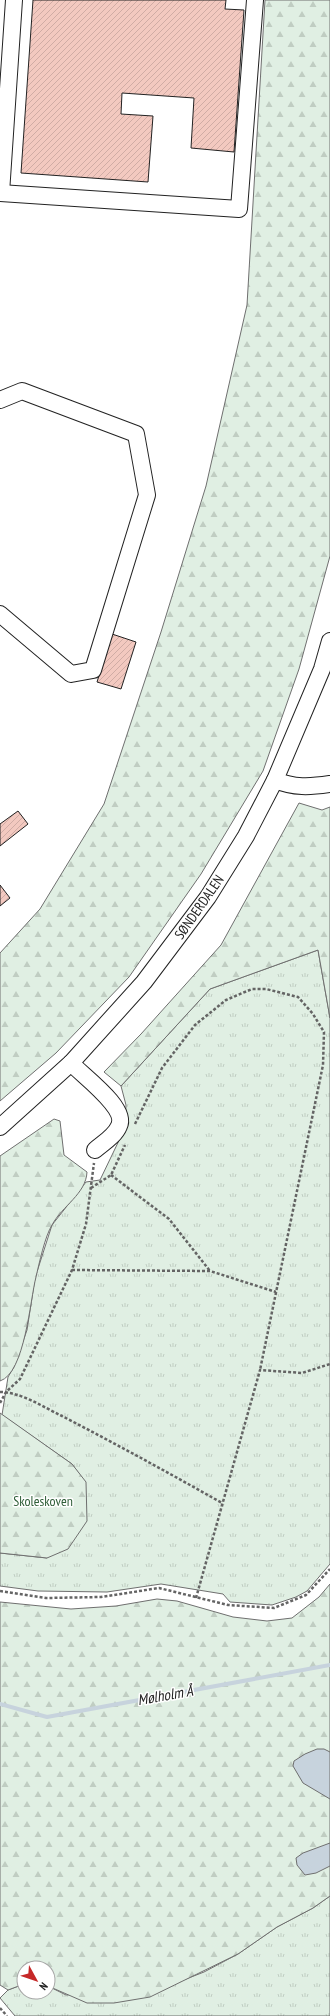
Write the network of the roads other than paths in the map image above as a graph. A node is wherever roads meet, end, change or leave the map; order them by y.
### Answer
1 (14, 0) edge
2 (255, 0) edge
3 (1, 193) edge
4 (0, 400) edge
5 (0, 614) edge
6 (330, 641) edge
7 (275, 780) junction
8 (330, 784) edge
9 (71, 1063) junction
10 (0, 1127) edge
11 (95, 1150) road end

1 - 3 street
2 - 3 street
4 - 5 street
6 - 7 street, SØNDERDALEN
7 - 8 street
7 - 9 street, SØNDERDALEN
9 - 10 street, SØNDERDALEN
9 - 11 street

